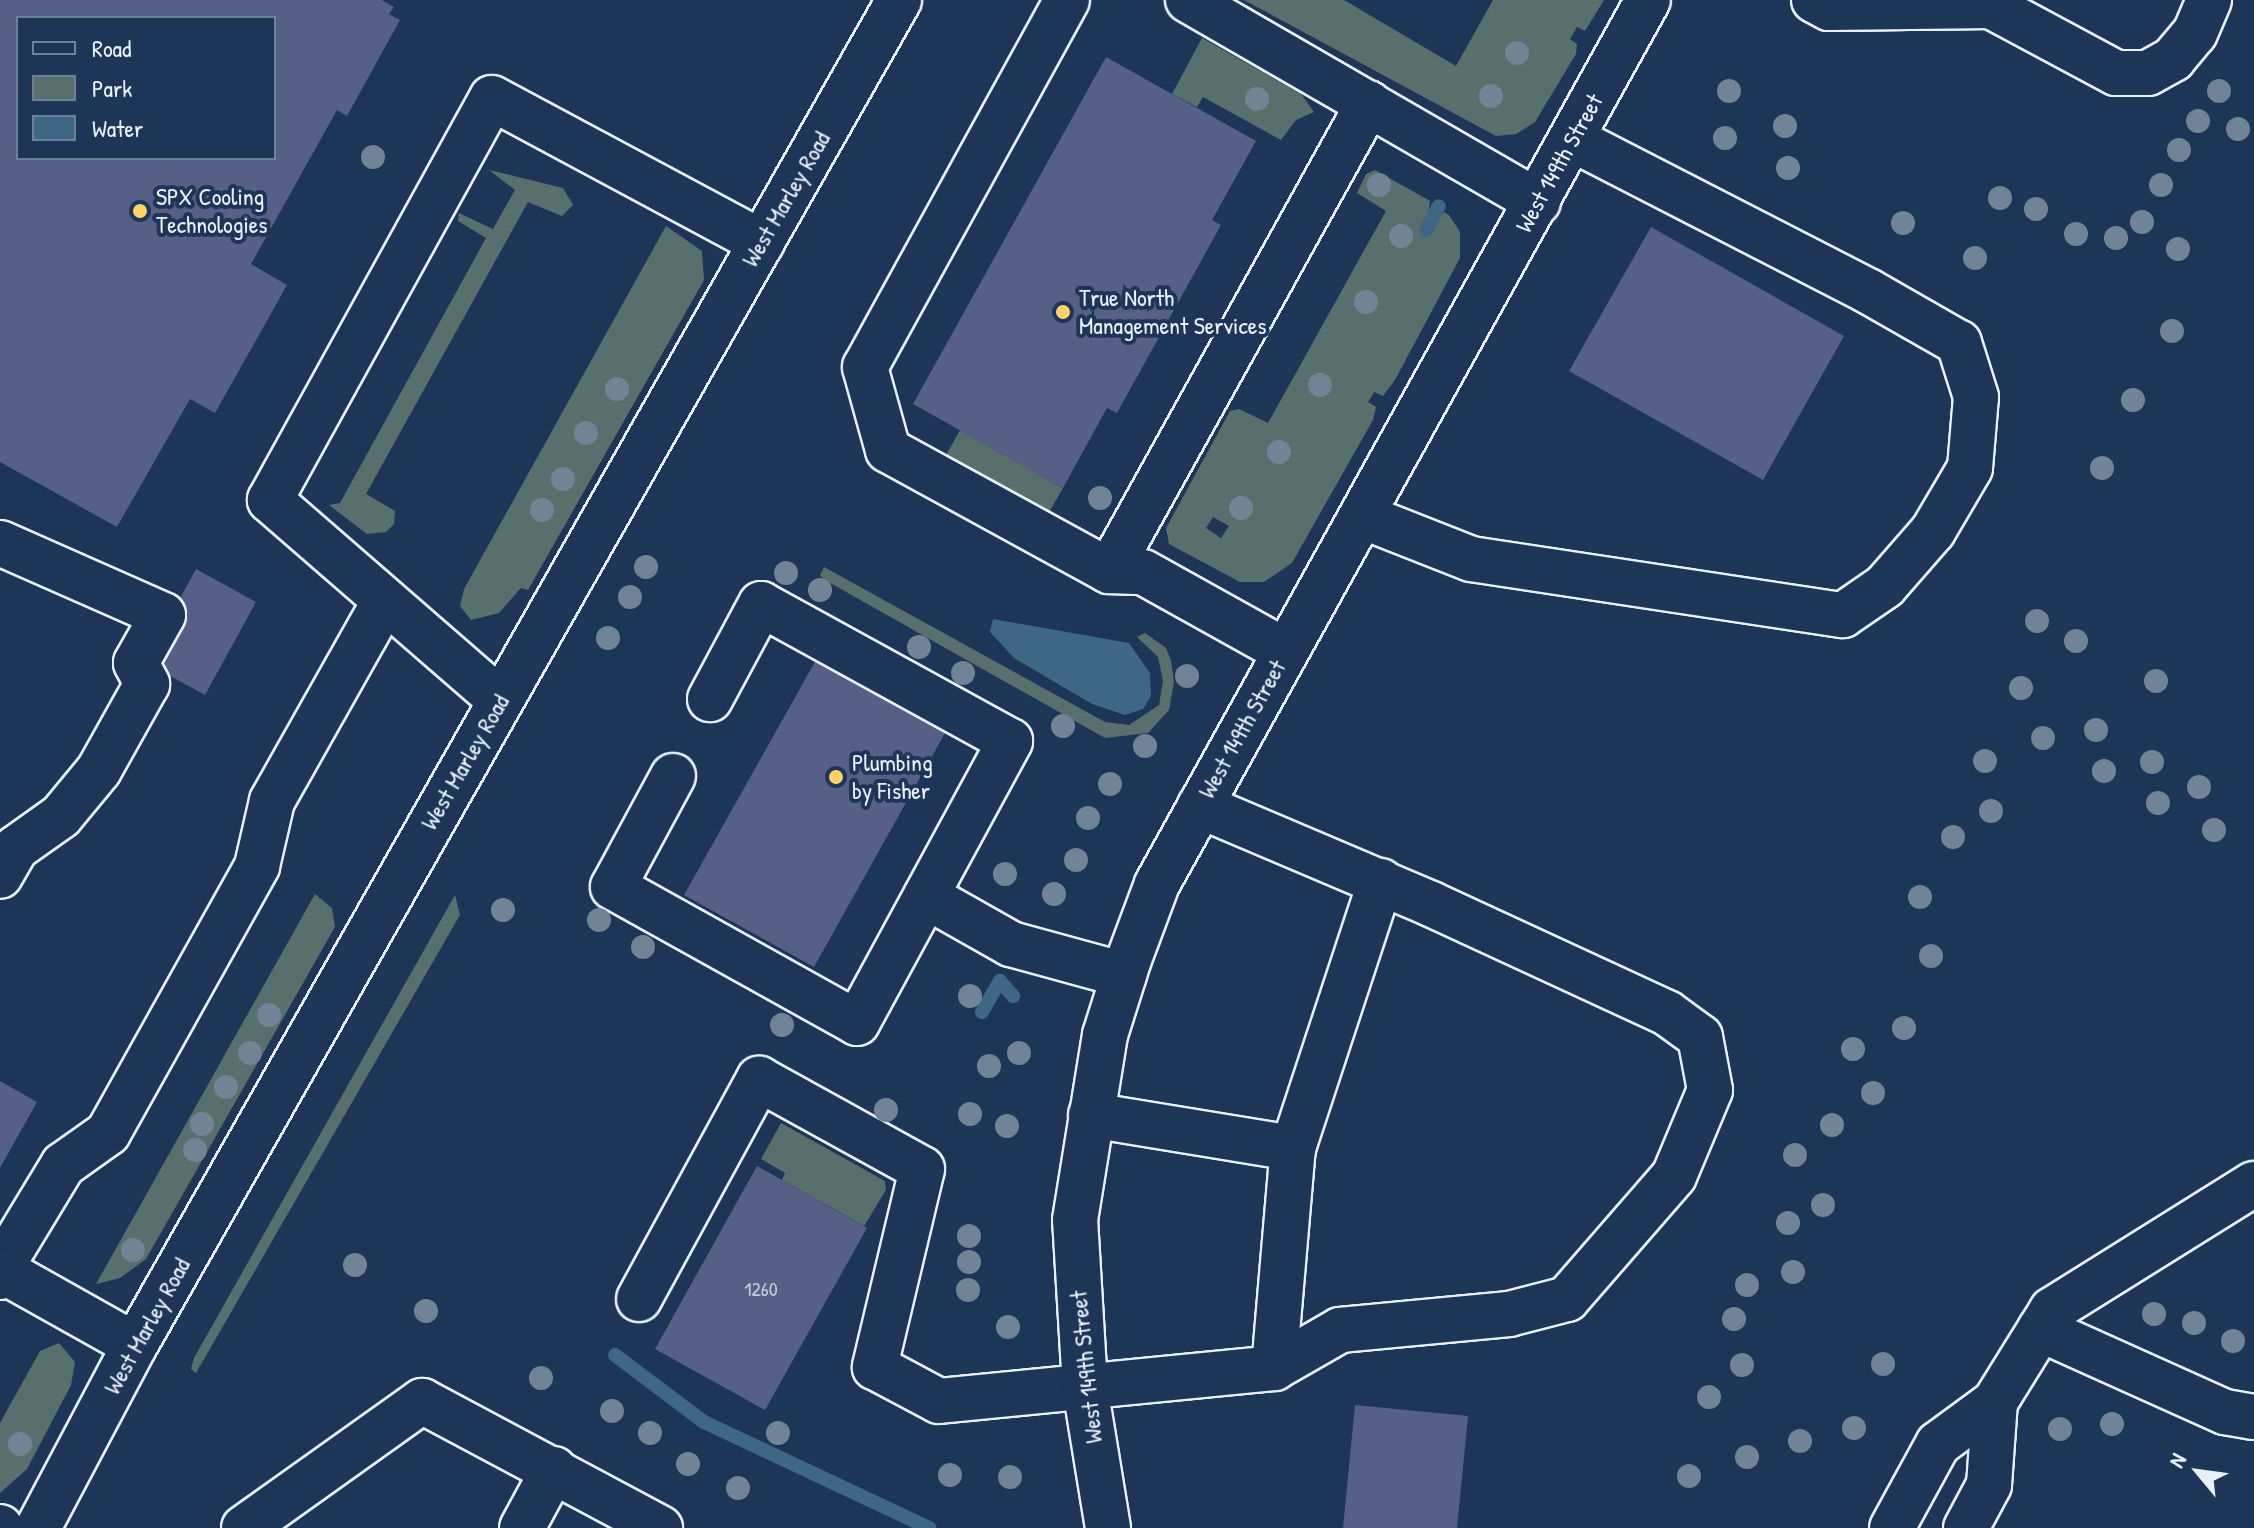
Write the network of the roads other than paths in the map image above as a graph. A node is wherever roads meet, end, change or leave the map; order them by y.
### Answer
1 (899, 0) edge
2 (1067, 0) edge
3 (1188, 0) edge
4 (1648, 0) edge
5 (1814, 0) edge
6 (2209, 0) edge
7 (1369, 103) junction
8 (1572, 139) junction
9 (1538, 202) junction
10 (762, 243) junction
11 (1362, 516) junction
12 (0, 543) edge
13 (1109, 571) junction
14 (383, 604) junction
15 (1285, 651) junction
16 (710, 699) dead end
17 (500, 700) junction
18 (673, 776) dead end
19 (1200, 806) junction
20 (5, 854) edge
21 (1381, 881) junction
22 (926, 896) junction
23 (1124, 975) junction
24 (1091, 1115) junction
25 (1293, 1148) junction
26 (2254, 1184) edge
27 (1, 1273) edge
28 (639, 1299) dead end
29 (2040, 1329) junction
30 (135, 1345) junction
31 (1274, 1368) junction
32 (1085, 1387) junction
33 (1995, 1402) junction
34 (2254, 1417) edge
35 (554, 1469) junction
36 (38, 1528) edge
37 (244, 1528) edge
38 (522, 1528) edge
39 (660, 1528) edge
40 (1108, 1528) edge
41 (1892, 1528) edge
42 (1966, 1528) edge

1 - 10 street, West Marley Road
2 - 13 street
3 - 7 street
4 - 8 street, West 149th Street
5 - 6 street
7 - 9 street
7 - 13 street
8 - 9 street, West 149th Street
8 - 11 street
9 - 11 street, West 149th Street
10 - 14 street
10 - 17 street, West Marley Road
11 - 15 street, West 149th Street
12 - 20 street
13 - 15 street
14 - 17 street
14 - 27 street
15 - 19 street, West 149th Street
16 - 22 street
17 - 30 street, West Marley Road
18 - 22 street
19 - 21 street
19 - 23 street, West 149th Street
21 - 25 street
21 - 31 street
22 - 23 street
23 - 24 street, West 149th Street
24 - 25 street
24 - 32 street, West 149th Street
25 - 31 street
26 - 29 street
27 - 30 street
28 - 32 street
29 - 33 street
29 - 34 street
30 - 36 street, West Marley Road
31 - 32 street
32 - 40 street, West 149th Street
33 - 41 street
33 - 42 street
35 - 37 street
35 - 38 street
35 - 39 street

